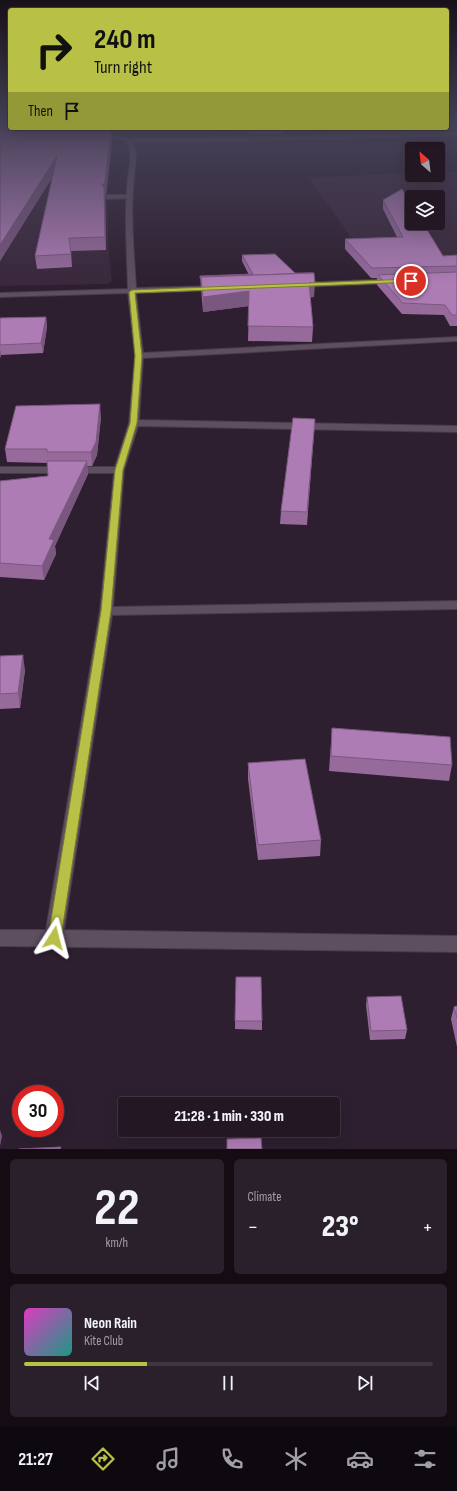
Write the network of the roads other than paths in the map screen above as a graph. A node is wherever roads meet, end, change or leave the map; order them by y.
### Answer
1 (131, 178) edge
2 (107, 197) edge
3 (129, 197) junction
4 (402, 281) edge
5 (291, 285) edge
6 (227, 288) edge
7 (132, 292) junction
8 (0, 295) edge
9 (457, 339) edge
10 (139, 356) junction
11 (134, 423) junction
12 (457, 429) edge
13 (0, 470) edge
14 (119, 470) junction
15 (457, 605) edge
16 (106, 611) junction
17 (0, 938) edge
18 (54, 938) junction
19 (457, 944) edge

1 - 3 street
2 - 3 street
3 - 7 street
4 - 5 street
6 - 7 street
7 - 8 street
7 - 10 street
9 - 10 street
10 - 11 street
11 - 12 street
11 - 14 street
13 - 14 street
14 - 16 street
15 - 16 street
16 - 18 street
17 - 18 street
18 - 19 street

